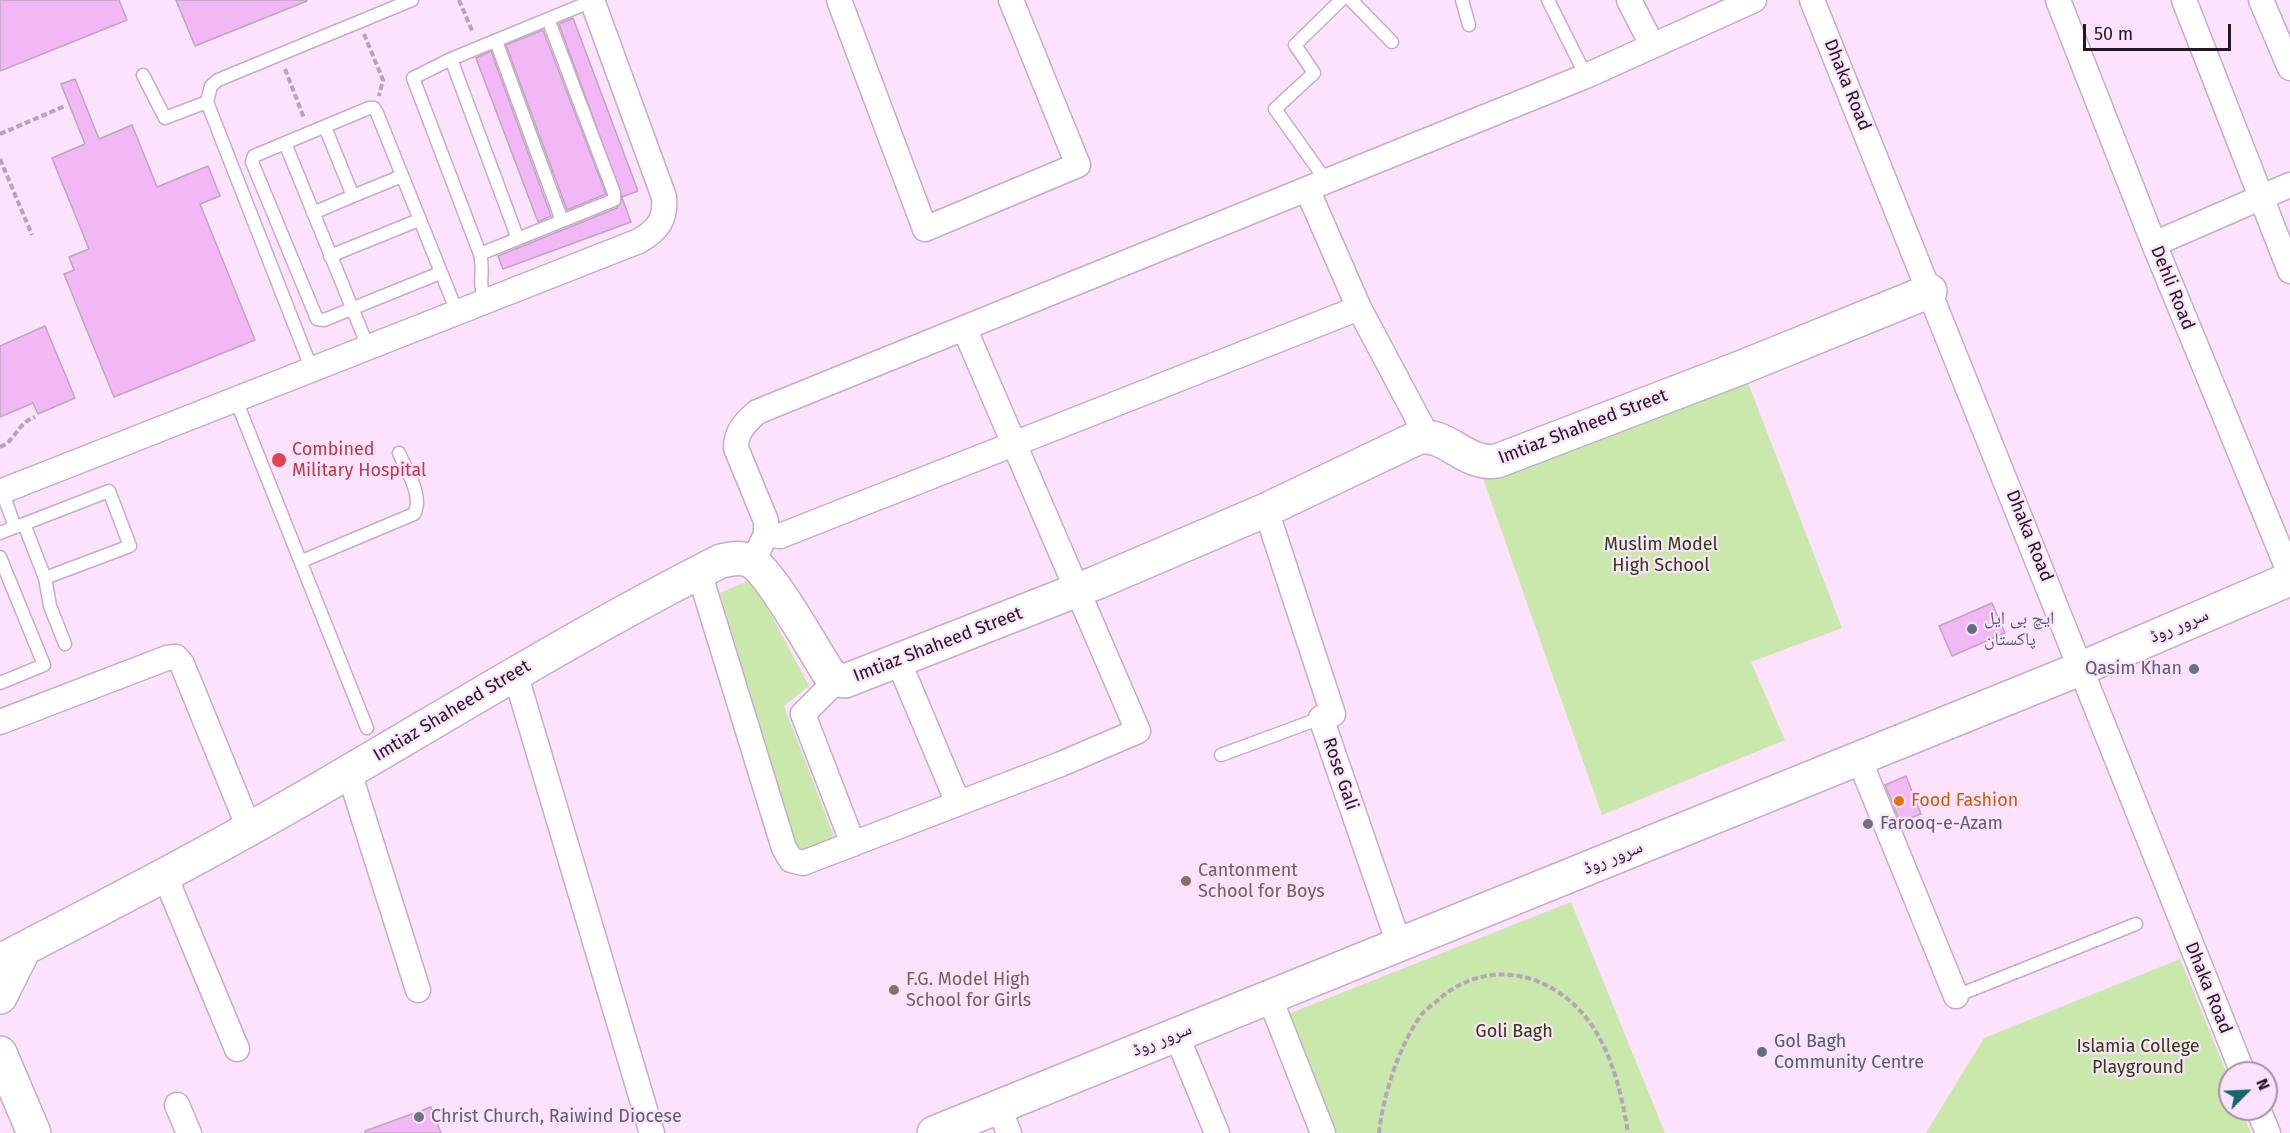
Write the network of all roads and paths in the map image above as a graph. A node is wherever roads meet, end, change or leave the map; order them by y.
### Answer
1 (412, 0) edge
2 (459, 0) edge
3 (839, 0) edge
4 (1011, 0) edge
5 (1341, 0) edge
6 (1351, 0) edge
7 (1462, 0) edge
8 (1548, 0) edge
9 (1629, 0) edge
10 (1754, 0) edge
11 (1812, 0) edge
12 (2058, 0) edge
13 (2184, 0) edge
14 (2261, 0) edge
15 (592, 1) edge
16 (548, 20) junction
17 (359, 22) junction
18 (1469, 24) dead end
19 (496, 41) junction
20 (1392, 42) dead end
21 (1652, 45) junction
22 (480, 47) junction
23 (279, 55) junction
24 (451, 59) junction
25 (2290, 68) edge
26 (143, 75) dead end
27 (1586, 76) junction
28 (207, 102) junction
29 (65, 106) dead end
30 (374, 108) junction
31 (325, 127) junction
32 (310, 133) junction
33 (0, 134) edge
34 (285, 143) junction
35 (0, 159) edge
36 (402, 176) junction
37 (2290, 184) edge
38 (1317, 186) junction
39 (353, 196) junction
40 (2261, 197) junction
41 (313, 213) junction
42 (420, 220) junction
43 (562, 222) junction
44 (33, 235) dead end
45 (518, 239) junction
46 (2154, 244) junction
47 (480, 254) junction
48 (330, 256) junction
49 (2290, 271) edge
50 (440, 273) junction
51 (1930, 291) junction
52 (485, 300) junction
53 (1359, 308) junction
54 (352, 309) junction
55 (457, 312) junction
56 (965, 330) junction
57 (368, 347) junction
58 (312, 370) junction
59 (236, 400) junction
60 (35, 417) dead end
61 (1427, 436) junction
62 (1016, 445) junction
63 (0, 447) edge
64 (399, 453) dead end
65 (1, 491) edge
66 (1266, 510) junction
67 (20, 525) junction
68 (0, 533) edge
69 (759, 548) junction
70 (0, 557) edge
71 (302, 561) junction
72 (699, 572) junction
73 (2290, 574) edge
74 (45, 578) junction
75 (2290, 579) edge
76 (1077, 590) junction
77 (65, 644) dead end
78 (898, 660) junction
79 (2082, 668) junction
80 (515, 673) junction
81 (837, 680) junction
82 (0, 682) edge
83 (1321, 718) junction
84 (0, 722) edge
85 (367, 728) dead end
86 (1221, 755) dead end
87 (1859, 759) junction
88 (349, 772) junction
89 (958, 803) junction
90 (249, 828) junction
91 (852, 844) junction
92 (165, 876) junction
93 (2136, 924) dead end
94 (1399, 944) junction
95 (12, 955) edge
96 (418, 990) dead end
97 (1269, 996) junction
98 (1956, 996) joint
99 (0, 997) edge
100 (1176, 1034) junction
101 (237, 1049) dead end
102 (0, 1053) edge
103 (2238, 1061) edge
104 (177, 1104) dead end
105 (1004, 1120) edge
106 (34, 1133) edge
107 (189, 1133) edge
108 (652, 1133) edge
109 (934, 1133) edge
110 (1217, 1133) edge
111 (1323, 1133) edge
112 (1379, 1133) edge
113 (1628, 1133) edge

1 - 17 lane
2 - 22 path
3 - 4 street
5 - 38 lane
6 - 20 lane
7 - 18 lane
8 - 27 lane
9 - 21 street
10 - 21 street
11 - 51 street, Dhaka Road
12 - 46 street, Dehli Road
13 - 40 street
14 - 25 street
15 - 16 lane
15 - 52 street
16 - 19 lane
16 - 43 lane
17 - 23 lane
17 - 30 path
19 - 22 lane
19 - 43 lane
21 - 27 street
22 - 24 lane
23 - 28 lane
23 - 32 path
24 - 45 lane
24 - 47 lane
26 - 28 lane
27 - 38 street
28 - 58 lane
29 - 33 path
30 - 31 lane
30 - 36 lane
31 - 32 lane
31 - 39 lane
32 - 34 lane
34 - 41 lane
34 - 54 lane
35 - 44 path
36 - 39 lane
36 - 42 lane
37 - 40 street
38 - 53 street
38 - 56 street
39 - 41 lane
40 - 46 street
40 - 49 street
41 - 48 lane
42 - 48 lane
42 - 50 lane
43 - 45 lane
45 - 47 lane
46 - 73 street, Dehli Road
47 - 52 lane
48 - 54 lane
50 - 54 lane
50 - 55 lane
51 - 61 street, Imtiaz Shaheed Street
51 - 79 street, Dhaka Road
52 - 55 street
53 - 61 street
53 - 62 street
54 - 57 lane
55 - 57 street
56 - 62 street
56 - 69 street
57 - 58 street
58 - 59 street
59 - 65 street
59 - 71 lane
60 - 63 path
61 - 66 street, Imtiaz Shaheed Street
62 - 69 street
62 - 76 street
64 - 71 lane
65 - 67 lane
66 - 76 street, Imtiaz Shaheed Street
66 - 83 street, Rose Gali
67 - 68 lane
67 - 74 lane
67 - 74 lane
69 - 72 street, Imtiaz Shaheed Street
69 - 81 street, Imtiaz Shaheed Street
70 - 82 lane
71 - 85 lane
72 - 80 street, Imtiaz Shaheed Street
72 - 91 street
74 - 77 lane
75 - 79 street, سرور روڈ
76 - 78 street, Imtiaz Shaheed Street
76 - 89 street
78 - 81 street, Imtiaz Shaheed Street
78 - 89 street
79 - 87 street, سرور روڈ
79 - 103 street, Dhaka Road
80 - 88 street, Imtiaz Shaheed Street
80 - 108 street
81 - 91 street
83 - 86 lane
83 - 94 street, Rose Gali
84 - 90 street
87 - 94 street, سرور روڈ
87 - 98 street
88 - 90 street, Imtiaz Shaheed Street
88 - 96 street
89 - 91 street
90 - 92 street, Imtiaz Shaheed Street
92 - 95 street, Imtiaz Shaheed Street
92 - 101 street
93 - 98 lane
94 - 97 street, سرور روڈ
95 - 99 street
97 - 100 street, سرور روڈ
97 - 111 street
100 - 105 street, سرور روڈ
100 - 110 street
102 - 106 street
104 - 107 street
105 - 109 street, سرور روڈ
112 - 113 path

